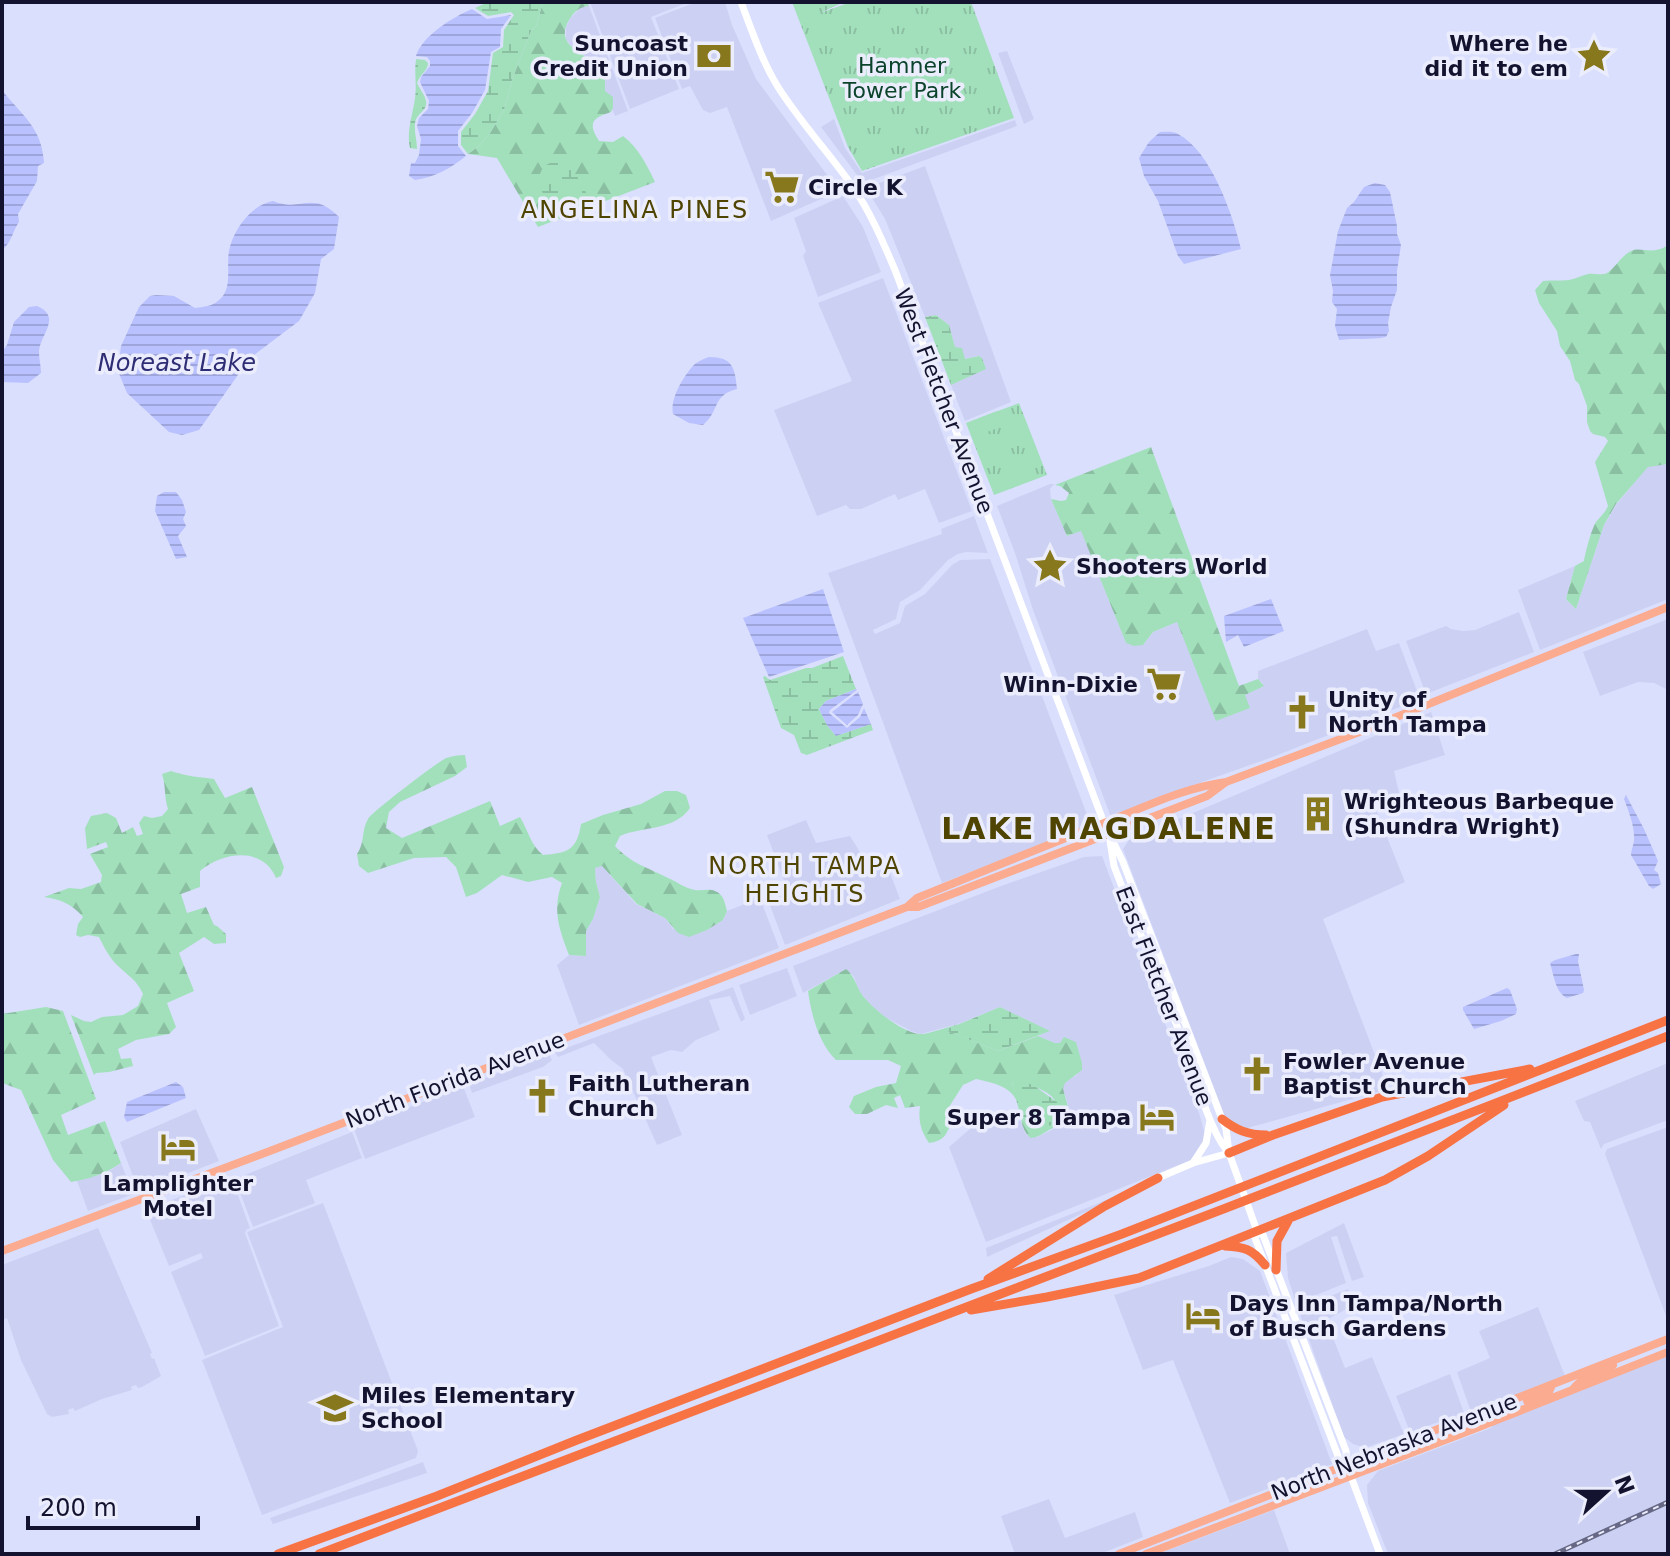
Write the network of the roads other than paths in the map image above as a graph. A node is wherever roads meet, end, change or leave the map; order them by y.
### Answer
1 (741, 2) edge
2 (1668, 607) edge
3 (1226, 782) junction
4 (1104, 823) junction
5 (1109, 835) junction
6 (907, 907) junction
7 (1668, 1020) edge
8 (1668, 1036) edge
9 (1553, 1065) junction
10 (1521, 1093) junction
11 (1210, 1118) junction
12 (1222, 1119) junction
13 (1273, 1135) junction
14 (1229, 1153) junction
15 (1193, 1163) junction
16 (1158, 1178) joint
17 (1290, 1219) junction
18 (1257, 1231) junction
19 (1221, 1246) junction
20 (2, 1251) edge
21 (1265, 1265) junction
22 (1276, 1270) junction
23 (971, 1289) junction
24 (948, 1314) junction
25 (1668, 1339) edge
26 (1634, 1352) junction
27 (1668, 1352) edge
28 (1552, 1385) junction
29 (1572, 1390) junction
30 (1503, 1416) junction
31 (1347, 1466) junction
32 (1350, 1476) junction
33 (279, 1553) edge
34 (319, 1554) edge
35 (1119, 1554) edge
36 (1146, 1554) edge
37 (1380, 1554) edge

1 - 4 main road, West Fletcher Avenue
2 - 3 main road, North Florida Avenue
3 - 4 main road, North Florida Avenue
3 - 5 main road, North Florida Avenue
4 - 5 main road, East Fletcher Avenue
4 - 6 main road, North Florida Avenue
5 - 6 main road, North Florida Avenue
5 - 11 main road, East Fletcher Avenue
5 - 12 main road, East Fletcher Avenue
6 - 20 main road, North Florida Avenue
7 - 9 highway
8 - 10 highway
9 - 13 highway
9 - 23 highway
10 - 17 highway
10 - 24 highway
11 - 14 main road, East Fletcher Avenue
11 - 15 main road
12 - 13 highway
12 - 14 main road, East Fletcher Avenue
13 - 14 highway
14 - 15 main road
14 - 18 main road, East Fletcher Avenue
15 - 16 main road
16 - 23 highway
17 - 18 highway
17 - 22 highway
18 - 19 highway
18 - 21 main road, East Fletcher Avenue
18 - 22 main road, East Fletcher Avenue
19 - 21 highway
19 - 24 highway
21 - 31 main road, East Fletcher Avenue
22 - 31 main road, East Fletcher Avenue
23 - 33 highway
24 - 34 highway
25 - 26 main road, North Nebraska Avenue
26 - 28 main road, North Nebraska Avenue
26 - 29 main road
27 - 29 main road, North Nebraska Avenue
28 - 30 main road
28 - 31 main road, North Nebraska Avenue
29 - 30 main road, North Nebraska Avenue
30 - 32 main road, North Nebraska Avenue
31 - 32 main road, East Fletcher Avenue
31 - 35 main road, North Nebraska Avenue
32 - 36 main road, North Nebraska Avenue
32 - 37 main road, East Fletcher Avenue

